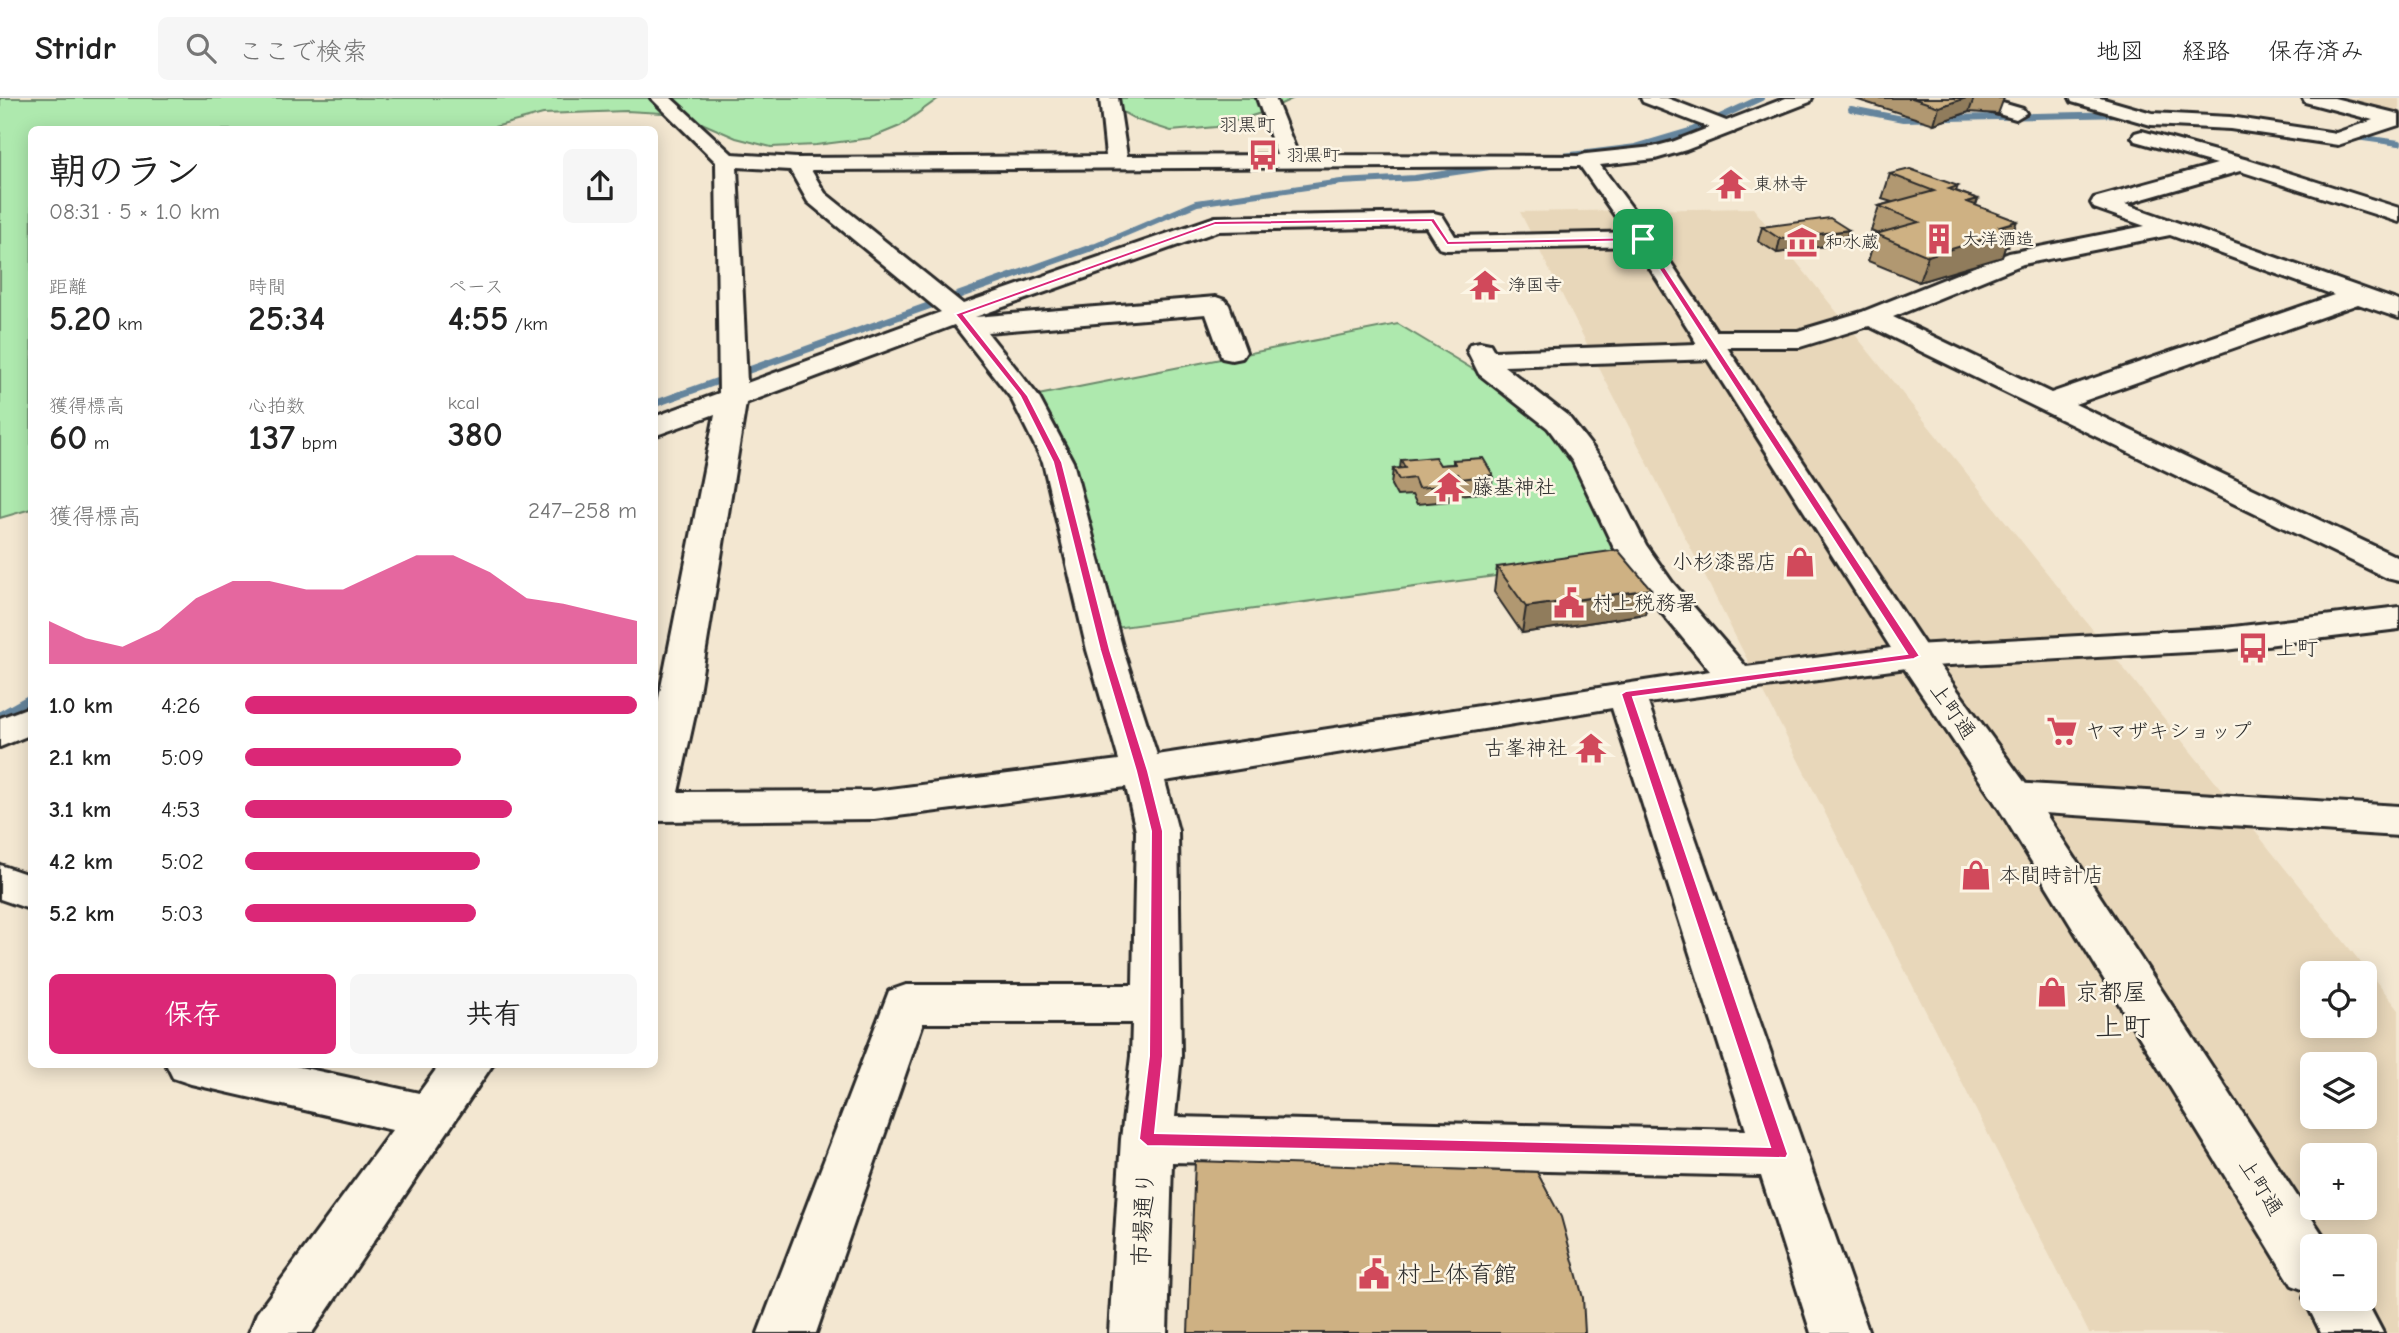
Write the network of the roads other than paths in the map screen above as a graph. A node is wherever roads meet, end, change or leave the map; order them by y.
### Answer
1 (660, 98) edge
2 (1109, 98) edge
3 (1266, 98) edge
4 (1650, 98) edge
5 (1964, 98) edge
6 (2312, 98) edge
7 (1795, 99) edge
8 (2091, 99) edge
9 (2016, 113) dead end
10 (2296, 113) dead end
11 (2397, 120) edge
12 (1727, 128) junction
13 (2363, 130) junction
14 (2143, 137) dead end
15 (726, 160) junction
16 (1586, 160) junction
17 (1117, 163) junction
18 (1290, 163) junction
19 (797, 164) junction
20 (2241, 164) junction
21 (2399, 215) edge
22 (2171, 228) junction
23 (1643, 239) junction
24 (2359, 295) junction
25 (2399, 310) edge
26 (1871, 317) junction
27 (964, 320) junction
28 (1711, 345) junction
29 (1232, 352) dead end
30 (733, 397) junction
31 (2050, 403) junction
32 (658, 425) edge
33 (2399, 571) edge
34 (2399, 618) edge
35 (1914, 656) junction
36 (1736, 679) junction
37 (1626, 694) junction
38 (666, 701) edge
39 (28, 720) edge
40 (0, 734) edge
41 (1142, 771) junction
42 (658, 778) edge
43 (2012, 797) junction
44 (658, 807) edge
45 (2399, 821) edge
46 (0, 881) edge
47 (28, 892) edge
48 (1155, 1004) junction
49 (209, 1068) edge
50 (465, 1068) edge
51 (430, 1117) junction
52 (1147, 1139) junction
53 (1780, 1154) junction
54 (2300, 1248) edge
55 (2340, 1311) edge
56 (278, 1333) edge
57 (788, 1333) edge
58 (1138, 1333) edge
59 (1840, 1333) edge
60 (2354, 1333) edge

1 - 15 street
2 - 17 street
3 - 18 street
4 - 12 street
5 - 9 street
6 - 11 street
7 - 12 street
8 - 13 street
10 - 13 street
11 - 13 street
12 - 16 street
14 - 20 street
15 - 19 street
15 - 30 street
16 - 18 street
16 - 23 street, 上町通
17 - 18 street
17 - 19 street
19 - 27 street, 市場通り
20 - 21 street
20 - 22 street
22 - 24 street
22 - 26 street
23 - 27 street
23 - 28 street, 上町通
24 - 25 street
24 - 31 street
26 - 28 street
26 - 31 street
27 - 29 street
27 - 30 street
27 - 41 street, 市場通り
28 - 35 street, 上町通
28 - 36 street
30 - 32 street
30 - 38 street
31 - 33 street
34 - 35 street
35 - 36 street
35 - 43 street, 上町通
36 - 37 street
37 - 41 street
37 - 53 street
38 - 42 street
39 - 40 street
41 - 44 street
41 - 48 street, 市場通り
43 - 45 street
43 - 54 street, 上町通
46 - 47 street
48 - 52 street, 市場通り
48 - 57 street
49 - 51 street
50 - 51 street
51 - 56 street
52 - 53 street
52 - 58 street, 市場通り
53 - 59 street
55 - 60 street

